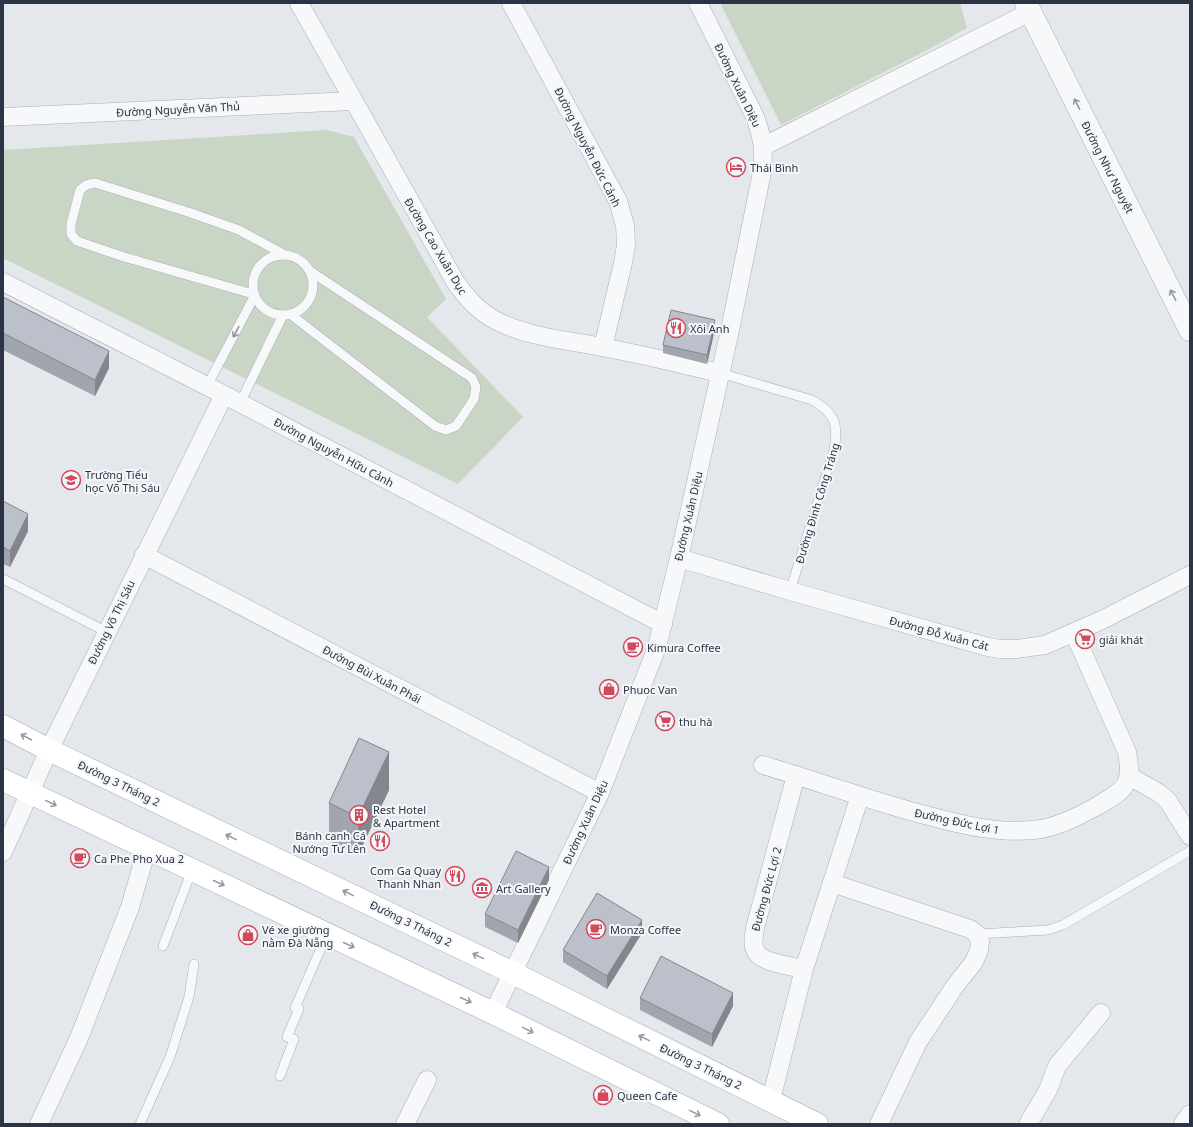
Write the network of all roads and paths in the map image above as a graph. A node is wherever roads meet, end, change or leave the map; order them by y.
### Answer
1 (298, 3) edge
2 (511, 3) edge
3 (698, 3) edge
4 (1028, 8) edge
5 (353, 101) junction
6 (3, 117) edge
7 (764, 146) junction
8 (283, 254) junction
9 (310, 271) junction
10 (3, 282) edge
11 (254, 295) junction
12 (287, 315) junction
13 (1190, 330) edge
14 (603, 347) junction
15 (720, 373) junction
16 (207, 386) junction
17 (224, 395) junction
18 (240, 403) junction
19 (144, 555) junction
20 (679, 558) junction
21 (1190, 575) edge
22 (3, 579) edge
23 (790, 591) junction
24 (664, 624) junction
25 (107, 632) junction
26 (1074, 633) junction
27 (3, 726) edge
28 (49, 750) junction
29 (763, 765) dead end
30 (796, 775) junction
31 (1129, 776) junction
32 (3, 780) edge
33 (29, 793) junction
34 (600, 793) junction
35 (860, 796) junction
36 (1190, 836) edge
37 (147, 849) junction
38 (1190, 851) edge
39 (3, 852) edge
40 (192, 870) junction
41 (832, 883) junction
42 (327, 934) junction
43 (977, 934) junction
44 (163, 946) dead end
45 (194, 964) dead end
46 (804, 969) junction
47 (513, 973) junction
48 (1101, 1012) dead end
49 (493, 1013) junction
50 (280, 1076) dead end
51 (427, 1080) dead end
52 (771, 1100) junction
53 (1190, 1114) edge
54 (39, 1124) edge
55 (140, 1124) edge
56 (405, 1124) edge
57 (718, 1124) edge
58 (817, 1124) edge
59 (879, 1124) edge
60 (1028, 1124) edge
61 (1183, 1124) edge

1 - 5 street, Đường Cao Xuân Dục
2 - 14 street, Đường Nguyễn Đức Cảnh
3 - 7 street, Đường Xuân Diệu
4 - 7 street
13 -> 4 street, Đường Như Nguyệt
5 - 6 street, Đường Nguyễn Văn Thủ
5 - 14 street, Đường Cao Xuân Dục
7 - 15 street, Đường Xuân Diệu
8 - 9 lane
8 - 11 lane
8 - 11 lane
9 - 12 lane
9 - 12 lane
10 - 16 street, Đường Nguyễn Hữu Cảnh
11 - 12 lane
11 -> 16 lane
12 - 18 lane
14 - 15 street, Đường Cao Xuân Dục
15 - 20 street, Đường Xuân Diệu
15 - 23 lane, Đường Đinh Công Tráng
16 - 17 street, Đường Nguyễn Hữu Cảnh
17 - 18 street, Đường Nguyễn Hữu Cảnh
17 - 19 street, Đường Võ Thị Sáu
18 - 24 street, Đường Nguyễn Hữu Cảnh
19 - 25 street, Đường Võ Thị Sáu
19 - 34 street, Đường Bùi Xuân Phái
20 - 23 street, Đường Đỗ Xuân Cát
20 - 24 street, Đường Xuân Diệu
21 - 26 street, Đường Đỗ Xuân Cát
22 - 25 lane
23 - 26 street, Đường Đỗ Xuân Cát
24 - 34 street, Đường Xuân Diệu
25 - 28 street, Đường Võ Thị Sáu
26 - 31 street
28 -> 27 main road, Đường 3 Tháng 2
28 - 33 street, Đường Võ Thị Sáu
47 -> 28 main road, Đường 3 Tháng 2
29 - 30 street, Đường Đức Lợi 1
30 - 35 street, Đường Đức Lợi 1
30 - 46 street, Đường Đức Lợi 2
31 - 35 street, Đường Đức Lợi 1
31 - 36 street
32 - 33 main road
33 -> 37 main road
33 - 39 street, Đường Võ Thị Sáu
34 - 47 street, Đường Xuân Diệu
35 - 41 street
37 - 40 main road
37 - 54 street
38 - 43 lane
40 -> 42 main road
40 - 44 lane
41 - 43 street
41 - 46 street
42 -> 49 main road
42 - 50 lane
43 - 59 street
45 - 55 lane
46 - 52 street
47 - 49 street, Đường Xuân Diệu
52 -> 47 main road, Đường 3 Tháng 2
48 - 60 street
49 -> 57 main road
51 - 56 street
52 - 58 main road, Đường 3 Tháng 2
53 - 61 street

